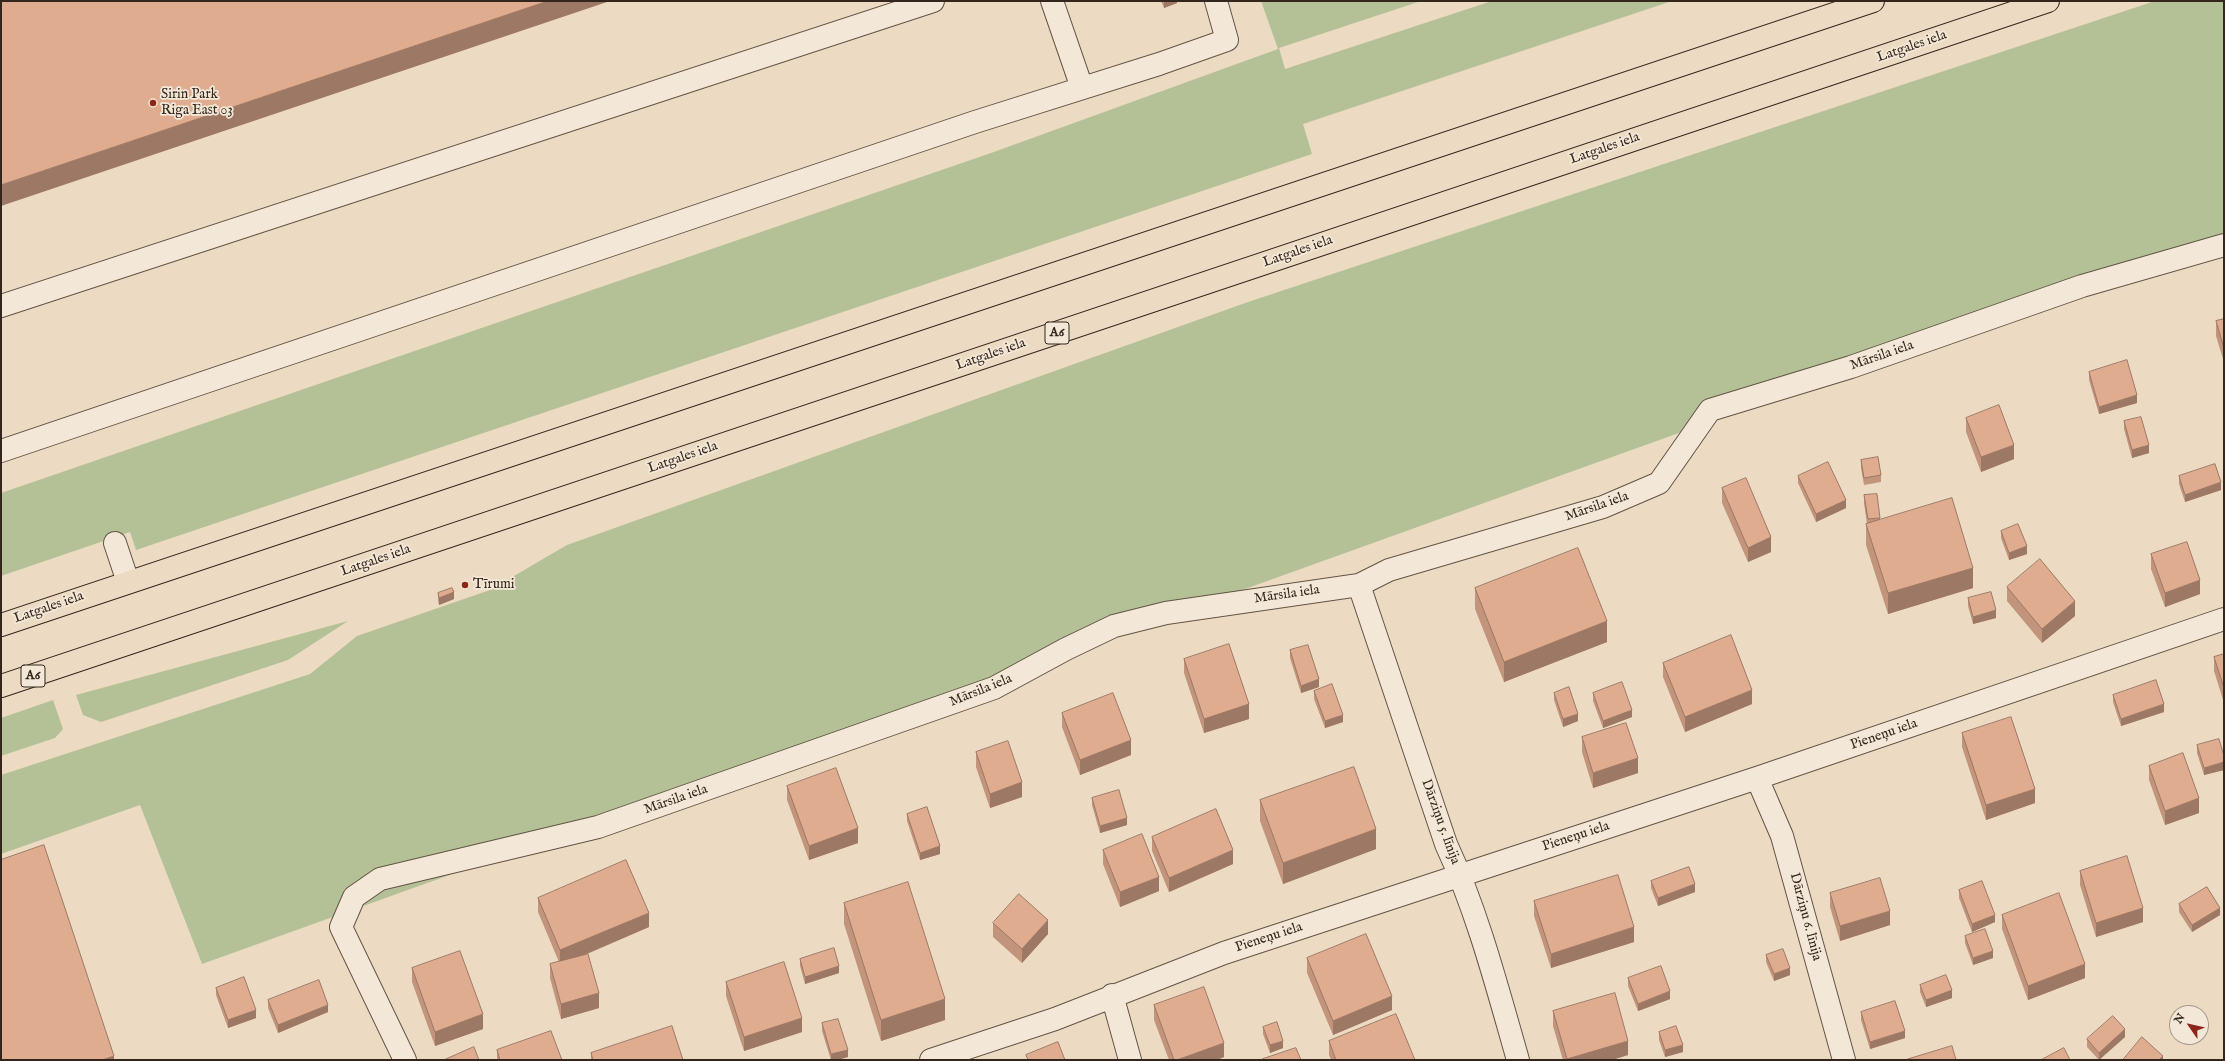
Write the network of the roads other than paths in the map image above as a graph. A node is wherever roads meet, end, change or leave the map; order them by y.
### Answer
1 (933, 1) edge
2 (1052, 1) edge
3 (1216, 1) edge
4 (1873, 1) edge
5 (2048, 1) edge
6 (1082, 88) junction
7 (2224, 245) edge
8 (1, 306) edge
9 (1, 451) edge
10 (116, 543) dead end
11 (128, 582) junction
12 (1358, 585) junction
13 (2224, 619) edge
14 (1, 625) edge
15 (1, 686) edge
16 (1757, 778) junction
17 (1460, 875) junction
18 (1112, 995) junction
19 (405, 1060) edge
20 (931, 1060) edge
21 (1130, 1060) edge
22 (1518, 1060) edge
23 (1844, 1060) edge

1 - 8 street
2 - 6 street
3 - 6 street
4 - 11 highway, Latgales iela
5 - 15 highway, Latgales iela / A6
6 - 9 street
7 - 12 street, Mārsila iela
10 - 11 street
11 - 14 highway, Latgales iela
12 - 17 street, Dārziņu 5. līnija
12 - 19 street, Mārsila iela
13 - 16 street, Pieneņu iela
16 - 17 street, Pieneņu iela
16 - 23 street, Dārziņu 6. līnija
17 - 18 street, Pieneņu iela
17 - 22 street, Dārziņu 5. līnija
18 - 20 street, Pieneņu iela
18 - 21 street

